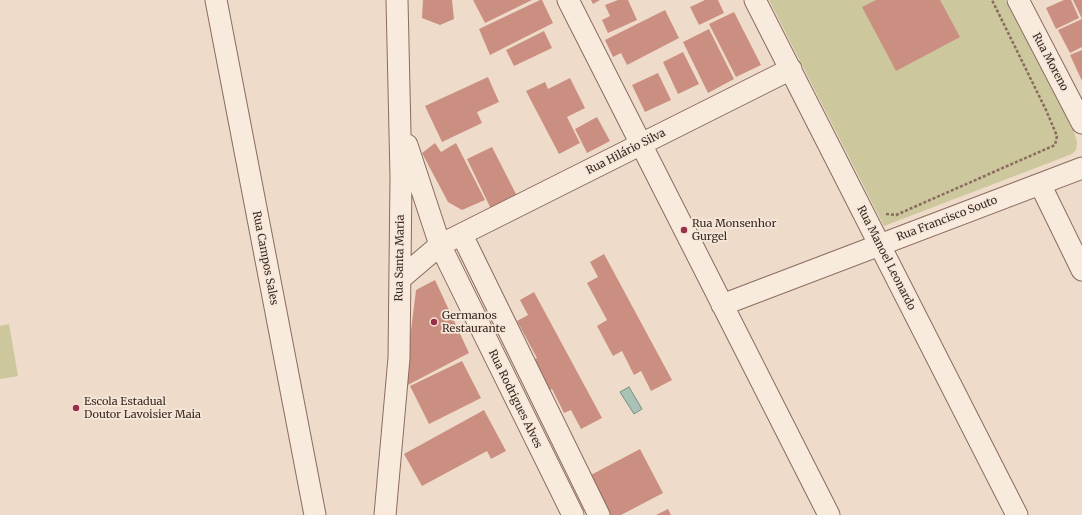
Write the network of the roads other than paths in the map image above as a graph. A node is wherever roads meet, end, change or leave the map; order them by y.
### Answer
1 (216, 0) edge
2 (397, 0) edge
3 (568, 0) edge
4 (756, 0) edge
5 (1018, 0) edge
6 (791, 69) junction
7 (1082, 123) edge
8 (400, 125) junction
9 (641, 145) junction
10 (1082, 168) edge
11 (1040, 184) junction
12 (462, 235) junction
13 (880, 244) junction
14 (440, 245) junction
15 (1082, 270) edge
16 (400, 279) junction
17 (722, 305) junction
18 (315, 515) edge
19 (385, 515) edge
20 (573, 515) edge
21 (599, 515) edge
22 (829, 515) edge
23 (1017, 515) edge

1 - 18 street, Rua Campos Sales
2 - 8 street, Rua Santa Maria
3 - 9 street
4 - 6 street, Rua Manoel Leonardo
5 - 7 street, Rua Moreno
6 - 9 street, Rua Hilário Silva
6 - 13 street, Rua Manoel Leonardo
8 - 14 street, Rua Rodrigues Alves
8 - 16 street, Rua Santa Maria
9 - 12 street, Rua Hilário Silva
9 - 17 street
10 - 11 street, Rua Francisco Souto
11 - 13 street, Rua Francisco Souto
11 - 15 street
12 - 14 street, Rua Hilário Silva
12 - 21 street
13 - 17 street, Rua Francisco Souto
13 - 23 street, Rua Manoel Leonardo
14 - 16 street, Rua Hilário Silva
14 - 20 street, Rua Rodrigues Alves
16 - 19 street, Rua Santa Maria
17 - 22 street

